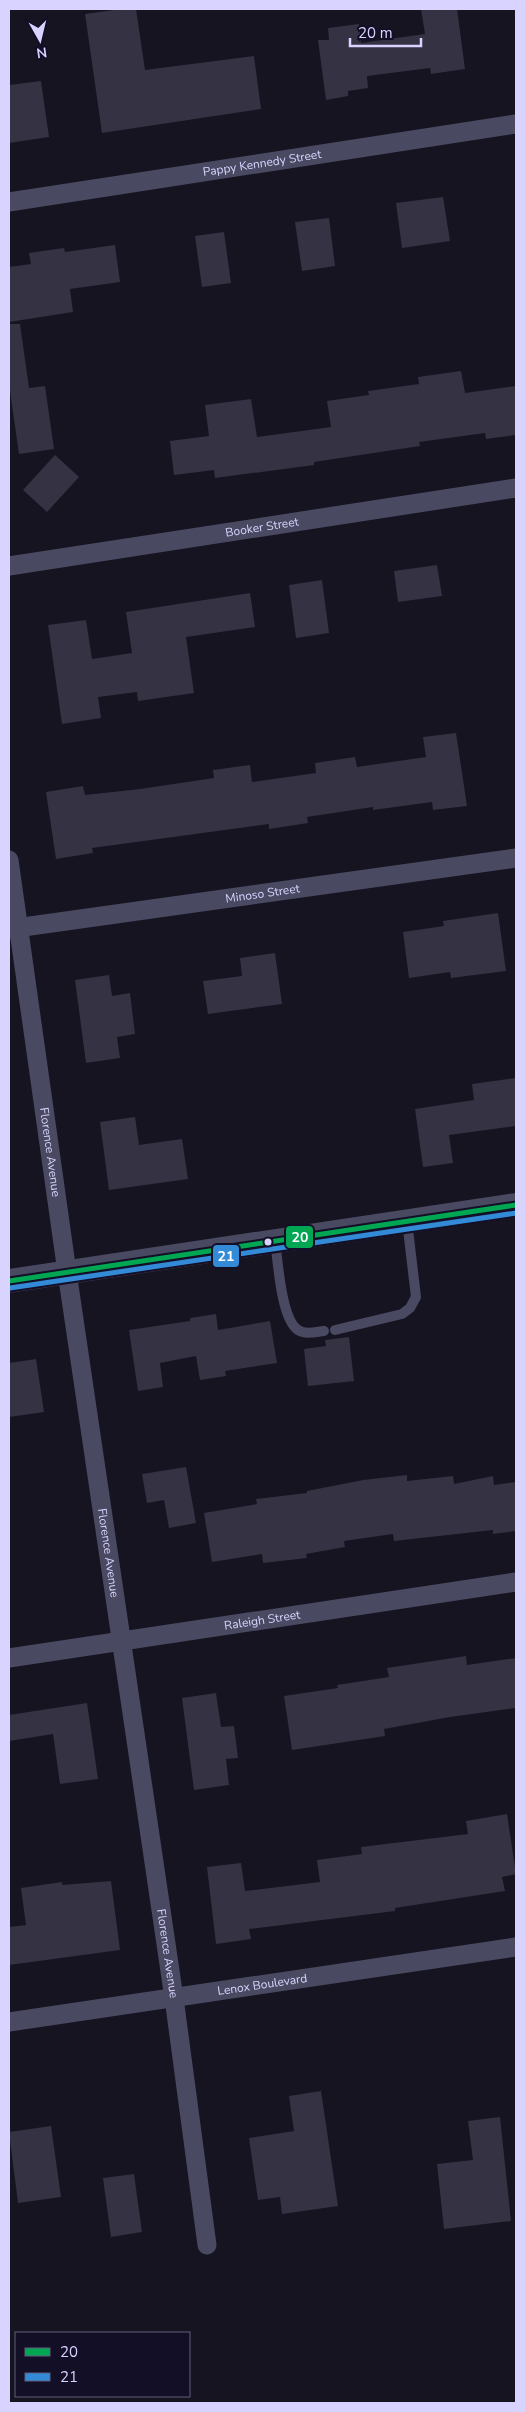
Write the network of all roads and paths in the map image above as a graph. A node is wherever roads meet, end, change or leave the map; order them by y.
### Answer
1 (516, 124) edge
2 (9, 202) edge
3 (516, 488) edge
4 (9, 566) edge
5 (516, 858) edge
6 (9, 860) edge
7 (14, 928) edge
8 (516, 1205) edge
9 (408, 1221) junction
10 (275, 1241) junction
11 (66, 1272) junction
12 (9, 1281) edge
13 (516, 1582) edge
14 (121, 1642) junction
15 (9, 1658) edge
16 (516, 1947) edge
17 (174, 1998) junction
18 (9, 2022) edge
19 (208, 2245) dead end

1 - 2 street, Pappy Kennedy Street
3 - 4 street, Booker Street
5 - 7 street, Minoso Street
6 - 7 street, Florence Avenue
7 - 11 street, Florence Avenue
8 - 9 street
9 - 10 street
9 - 10 lane
10 - 11 street
11 - 12 street
11 - 14 street, Florence Avenue
13 - 14 street, Raleigh Street
14 - 15 street, Raleigh Street
14 - 17 street, Florence Avenue
16 - 17 street, Lenox Boulevard
17 - 18 street, Lenox Boulevard
17 - 19 street, Florence Avenue

